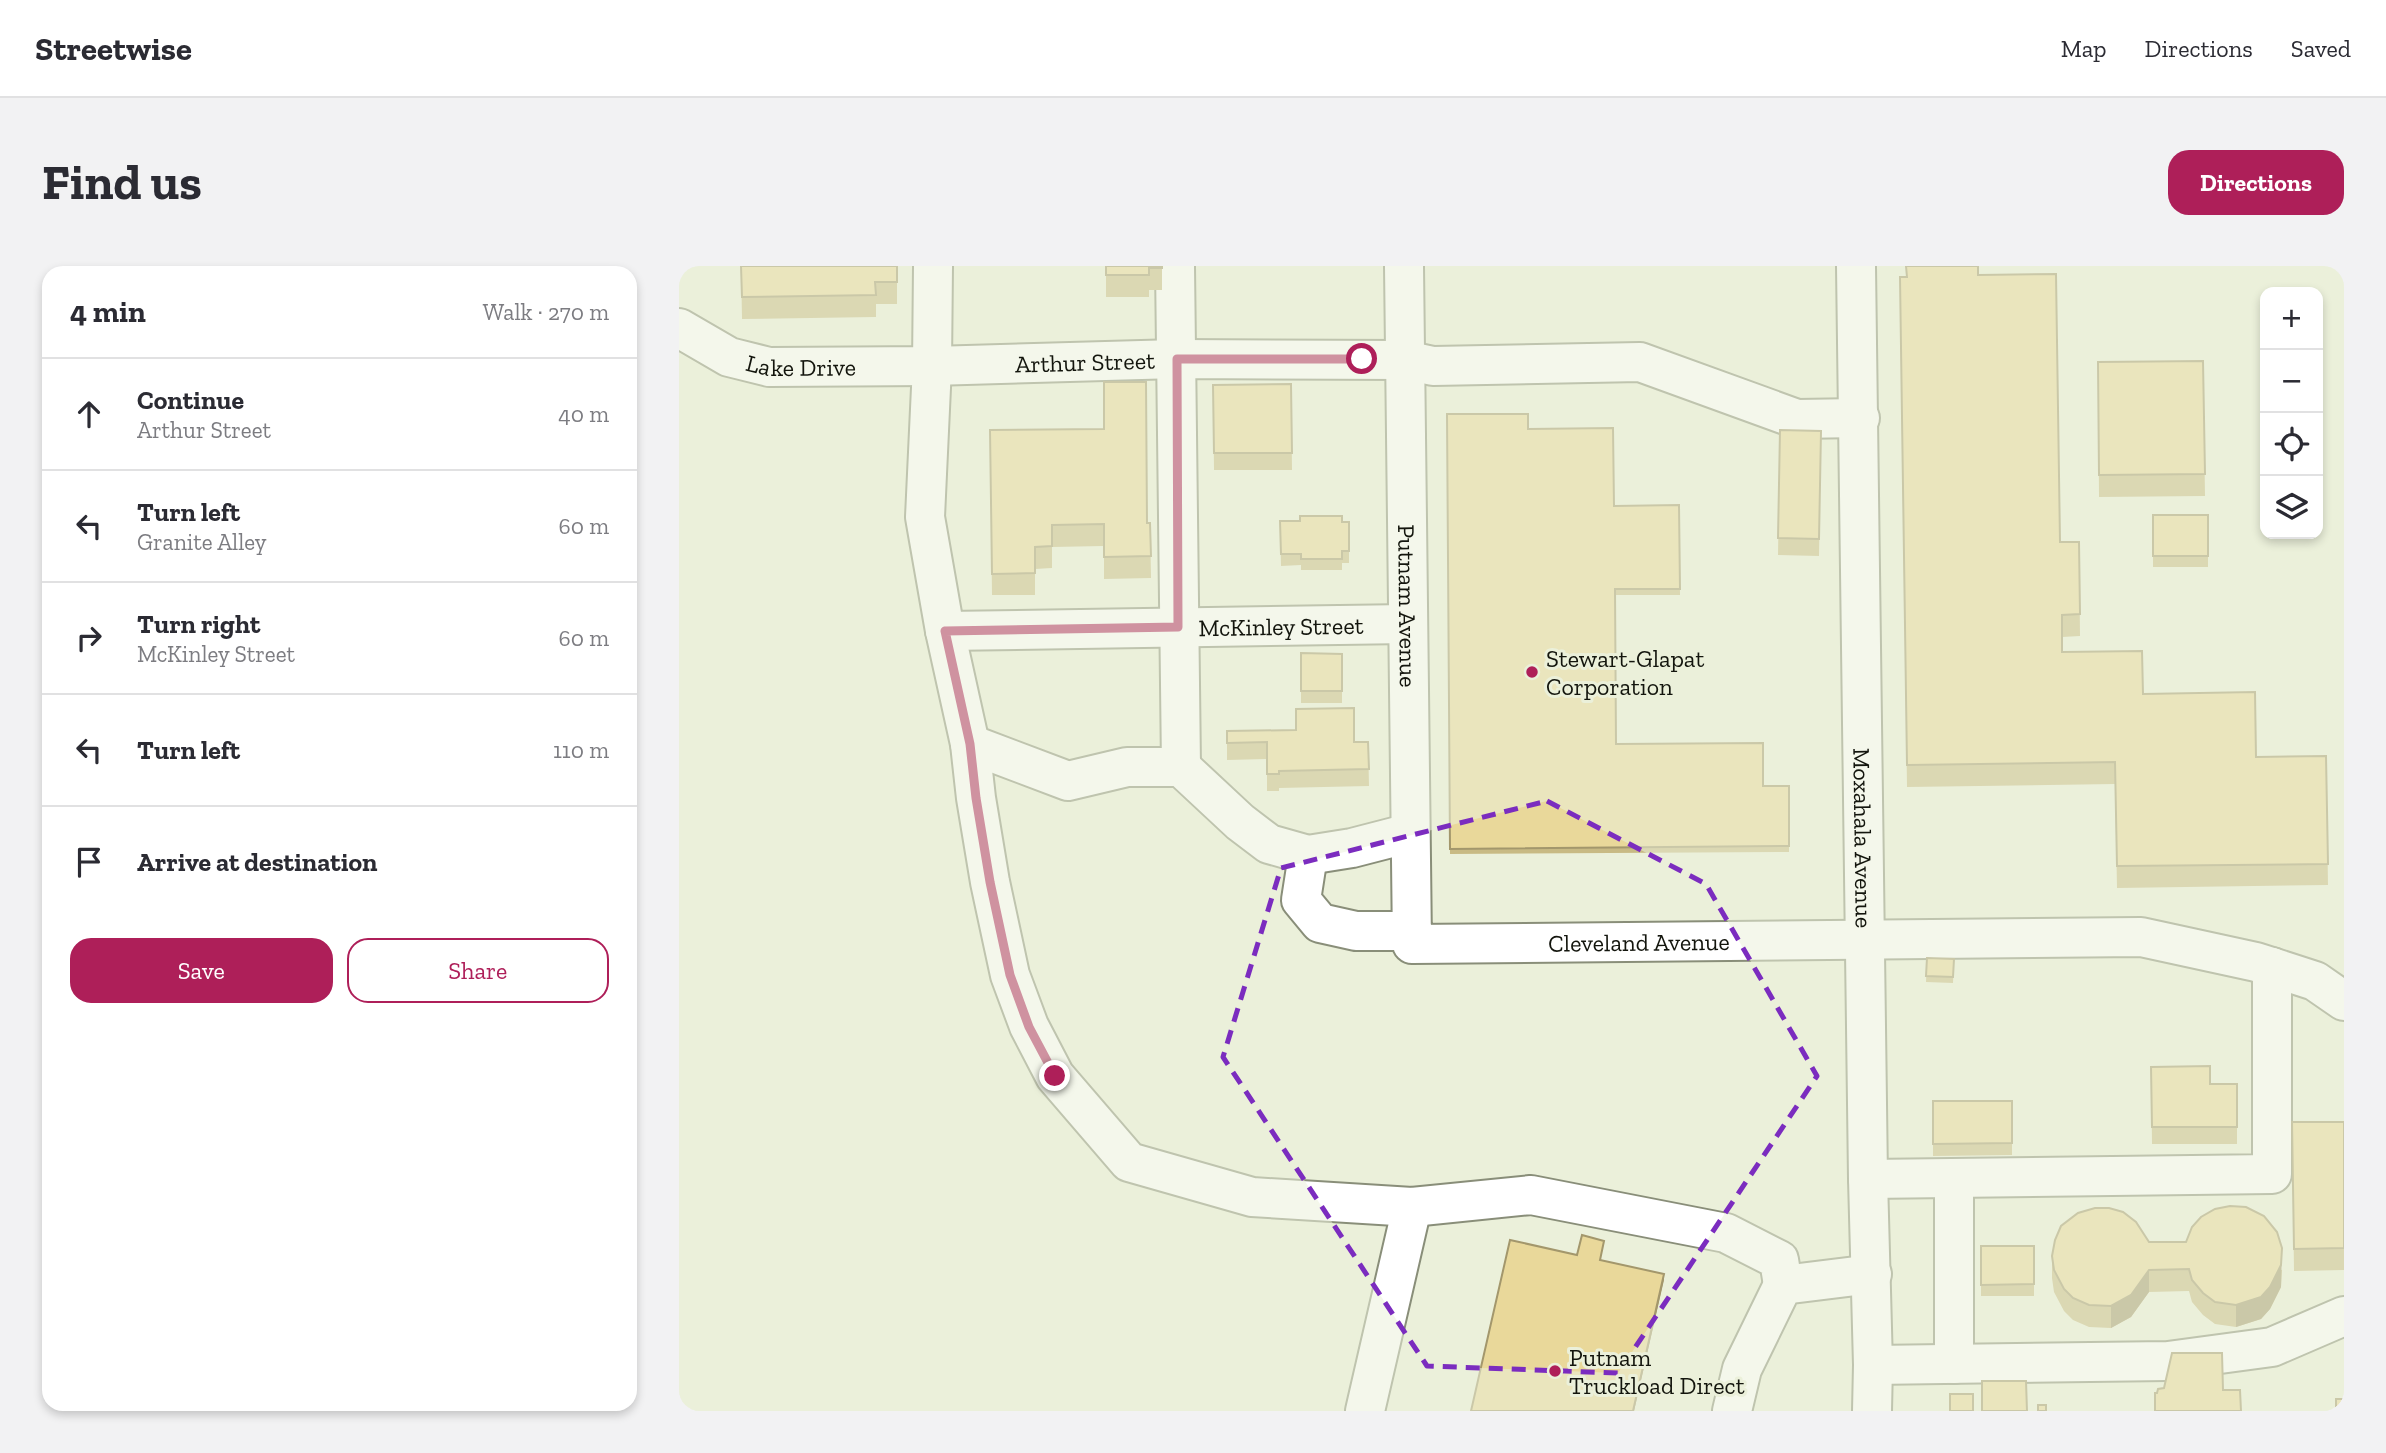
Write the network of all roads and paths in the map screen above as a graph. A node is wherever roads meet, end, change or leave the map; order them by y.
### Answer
1 (933, 266) edge
2 (1175, 266) edge
3 (1404, 266) edge
4 (1856, 266) edge
5 (679, 328) edge
6 (1177, 359) junction
7 (1405, 359) junction
8 (932, 366) junction
9 (1860, 418) junction
10 (1408, 624) junction
11 (1178, 627) junction
12 (945, 631) junction
13 (970, 744) junction
14 (1181, 767) junction
15 (1411, 833) junction
16 (1308, 855) junction
17 (1412, 937) junction
18 (1865, 939) junction
19 (2272, 967) junction
20 (2344, 1001) edge
21 (1954, 1178) junction
22 (1868, 1179) junction
23 (1412, 1207) junction
24 (1872, 1274) junction
25 (1783, 1286) junction
26 (2344, 1316) edge
27 (1954, 1364) junction
28 (1873, 1365) junction
29 (1366, 1411) edge
30 (1732, 1411) edge
31 (1872, 1411) edge

1 - 8 street
2 - 6 street
3 - 7 street, Putnam Avenue
4 - 9 street, Moxahala Avenue
5 - 8 street, Lake Drive
6 - 7 street, Arthur Street
6 - 8 street, Arthur Street
6 - 11 street
7 - 9 street, Arthur Street
7 - 10 street, Putnam Avenue
8 - 12 street
9 - 18 street, Moxahala Avenue
10 - 11 street, McKinley Street
10 - 15 street, Putnam Avenue
11 - 12 street, McKinley Street
11 - 14 street
12 - 13 street
13 - 14 street
13 - 23 street
14 - 16 street
15 - 16 street
15 - 17 street, Putnam Avenue
16 - 17 street, Cleveland Avenue
17 - 18 street, Cleveland Avenue
18 - 19 street, Cleveland Avenue
18 - 22 street, Moxahala Avenue
19 - 20 street, Cleveland Avenue
19 - 21 street
21 - 22 street
21 - 27 street
22 - 24 street, Moxahala Avenue
23 - 25 street
23 - 29 street
24 - 25 street
24 - 28 street, Moxahala Avenue
25 - 30 street
26 - 27 street
27 - 28 street
28 - 31 street, Moxahala Avenue

